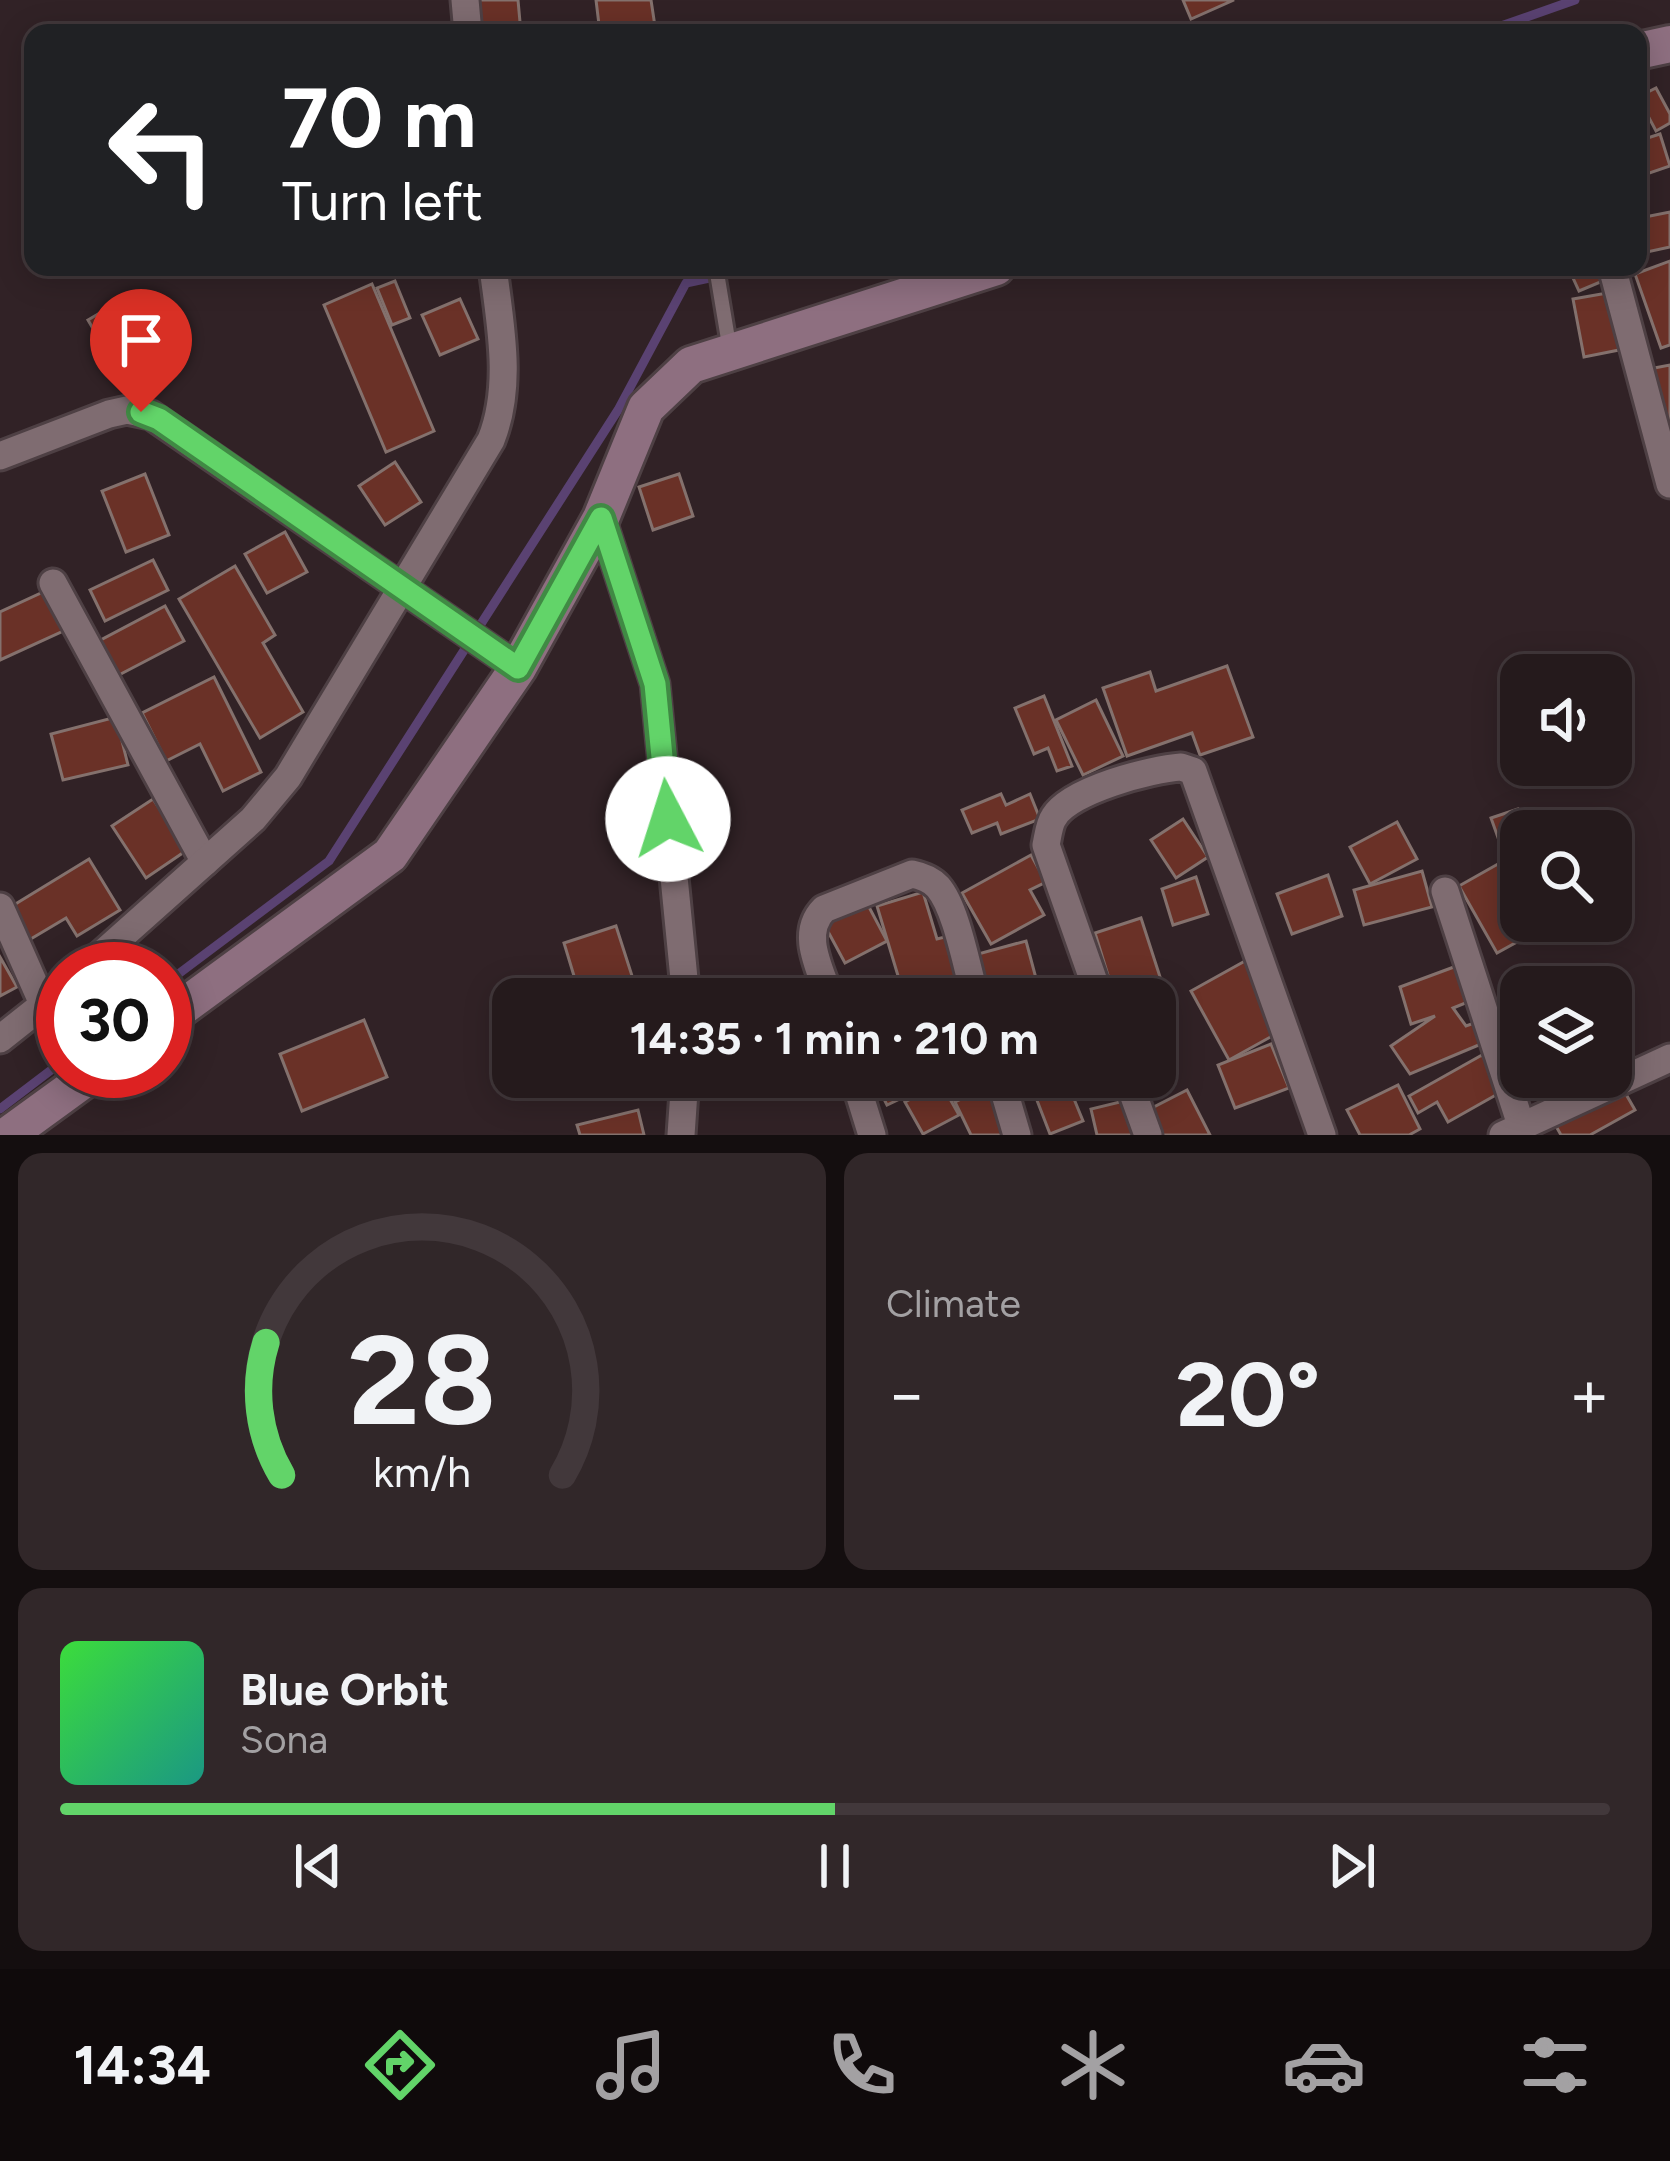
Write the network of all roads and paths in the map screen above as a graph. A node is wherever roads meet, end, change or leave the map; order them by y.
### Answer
1 (494, 276) edge
2 (718, 276) edge
3 (968, 276) edge
4 (1614, 276) edge
5 (730, 351) junction
6 (0, 456) edge
7 (1670, 484) edge
8 (601, 518) junction
9 (53, 583) dead end
10 (402, 587) junction
11 (504, 657) junction
12 (205, 862) junction
13 (1445, 891) dead end
14 (0, 907) edge
15 (115, 942) edge
16 (36, 967) edge
17 (684, 978) edge
18 (824, 978) edge
19 (970, 978) edge
20 (1093, 978) edge
21 (192, 1000) edge
22 (36, 1011) edge
23 (0, 1039) edge
24 (1670, 1058) edge
25 (58, 1098) edge
26 (684, 1098) edge
27 (861, 1098) edge
28 (1006, 1098) edge
29 (1135, 1098) edge
30 (1527, 1129) edge
31 (8, 1135) edge
32 (681, 1135) edge
33 (872, 1135) edge
34 (1017, 1135) edge
35 (1148, 1135) edge
36 (1322, 1135) edge

1 - 10 street
2 - 5 lane
3 - 5 street
4 - 7 street
5 - 8 street
6 - 10 street
8 - 11 street
8 - 17 street
9 - 12 street
10 - 11 street
10 - 12 street
11 - 21 street
12 - 15 street
13 - 30 street
14 - 16 street
18 - 19 street
20 - 36 street
22 - 23 street
24 - 30 street
25 - 31 street
26 - 32 street
27 - 33 street
28 - 34 street
29 - 35 street

